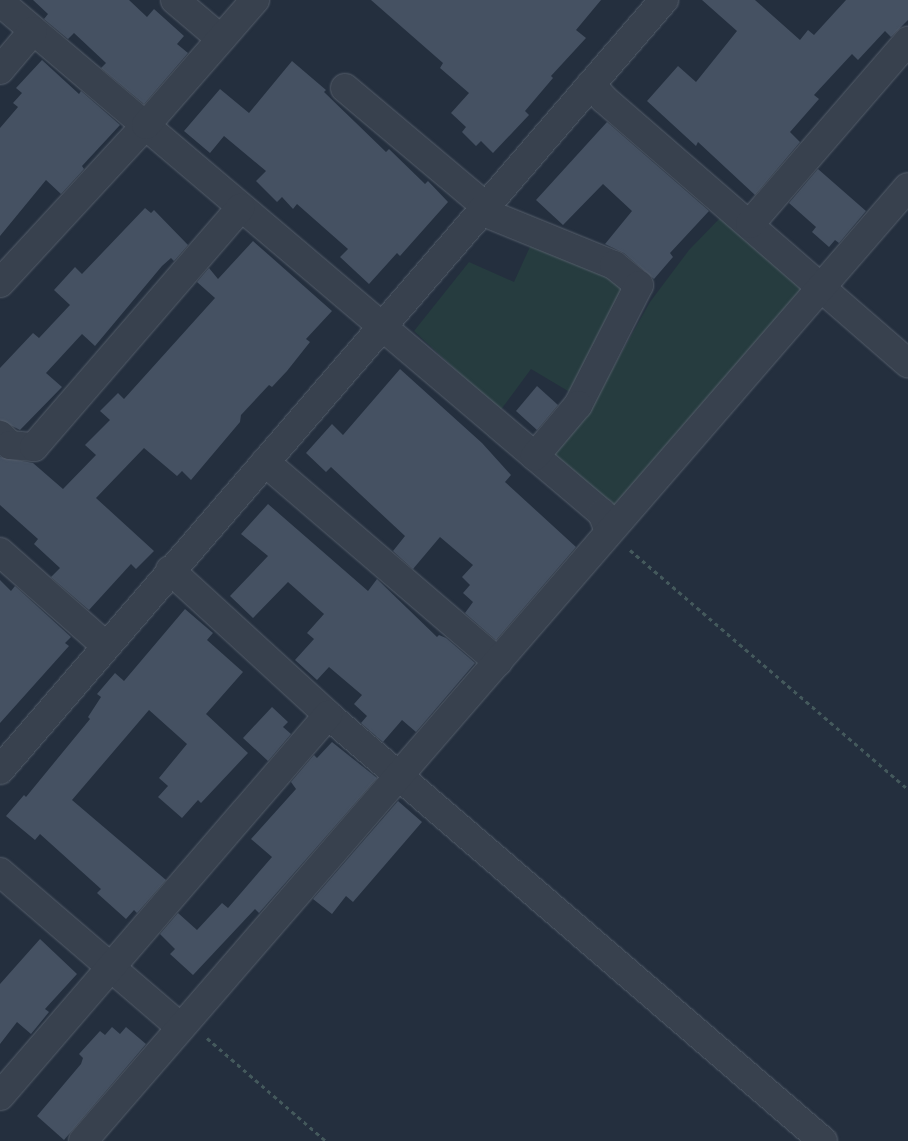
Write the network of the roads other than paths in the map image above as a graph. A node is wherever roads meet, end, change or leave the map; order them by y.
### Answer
1 (175, 0) edge
2 (255, 0) edge
3 (664, 0) edge
4 (0, 2) edge
5 (33, 32) junction
6 (221, 39) junction
7 (908, 41) edge
8 (0, 70) edge
9 (592, 84) junction
10 (345, 88) dead end
11 (146, 126) junction
12 (908, 187) edge
13 (240, 208) junction
14 (483, 208) junction
15 (750, 224) junction
16 (0, 283) edge
17 (820, 288) junction
18 (385, 326) junction
19 (908, 363) edge
20 (0, 435) edge
21 (535, 456) junction
22 (265, 462) junction
23 (609, 532) junction
24 (0, 552) edge
25 (170, 570) junction
26 (106, 646) junction
27 (498, 662) junction
28 (328, 716) junction
29 (4, 757) edge
30 (400, 776) junction
31 (0, 872) edge
32 (111, 967) junction
33 (183, 1024) junction
34 (0, 1096) edge
35 (83, 1141) edge
36 (823, 1141) edge

1 - 6 street
2 - 6 street
3 - 9 street
4 - 5 street
5 - 8 street
5 - 11 street
6 - 11 street
7 - 15 street
9 - 14 street
9 - 15 street
10 - 14 street
11 - 13 street
11 - 16 street
12 - 17 street
13 - 18 street
13 - 20 street
14 - 18 street
14 - 21 street
15 - 17 street
17 - 19 street
17 - 23 street
18 - 21 street
18 - 22 street
21 - 23 street
22 - 25 street
22 - 27 street
23 - 27 street
24 - 26 street
25 - 26 street
25 - 28 street
26 - 29 street
27 - 30 street
28 - 30 street
28 - 32 street
30 - 33 street
30 - 36 street
31 - 32 street
32 - 33 street
32 - 34 street
33 - 35 street

